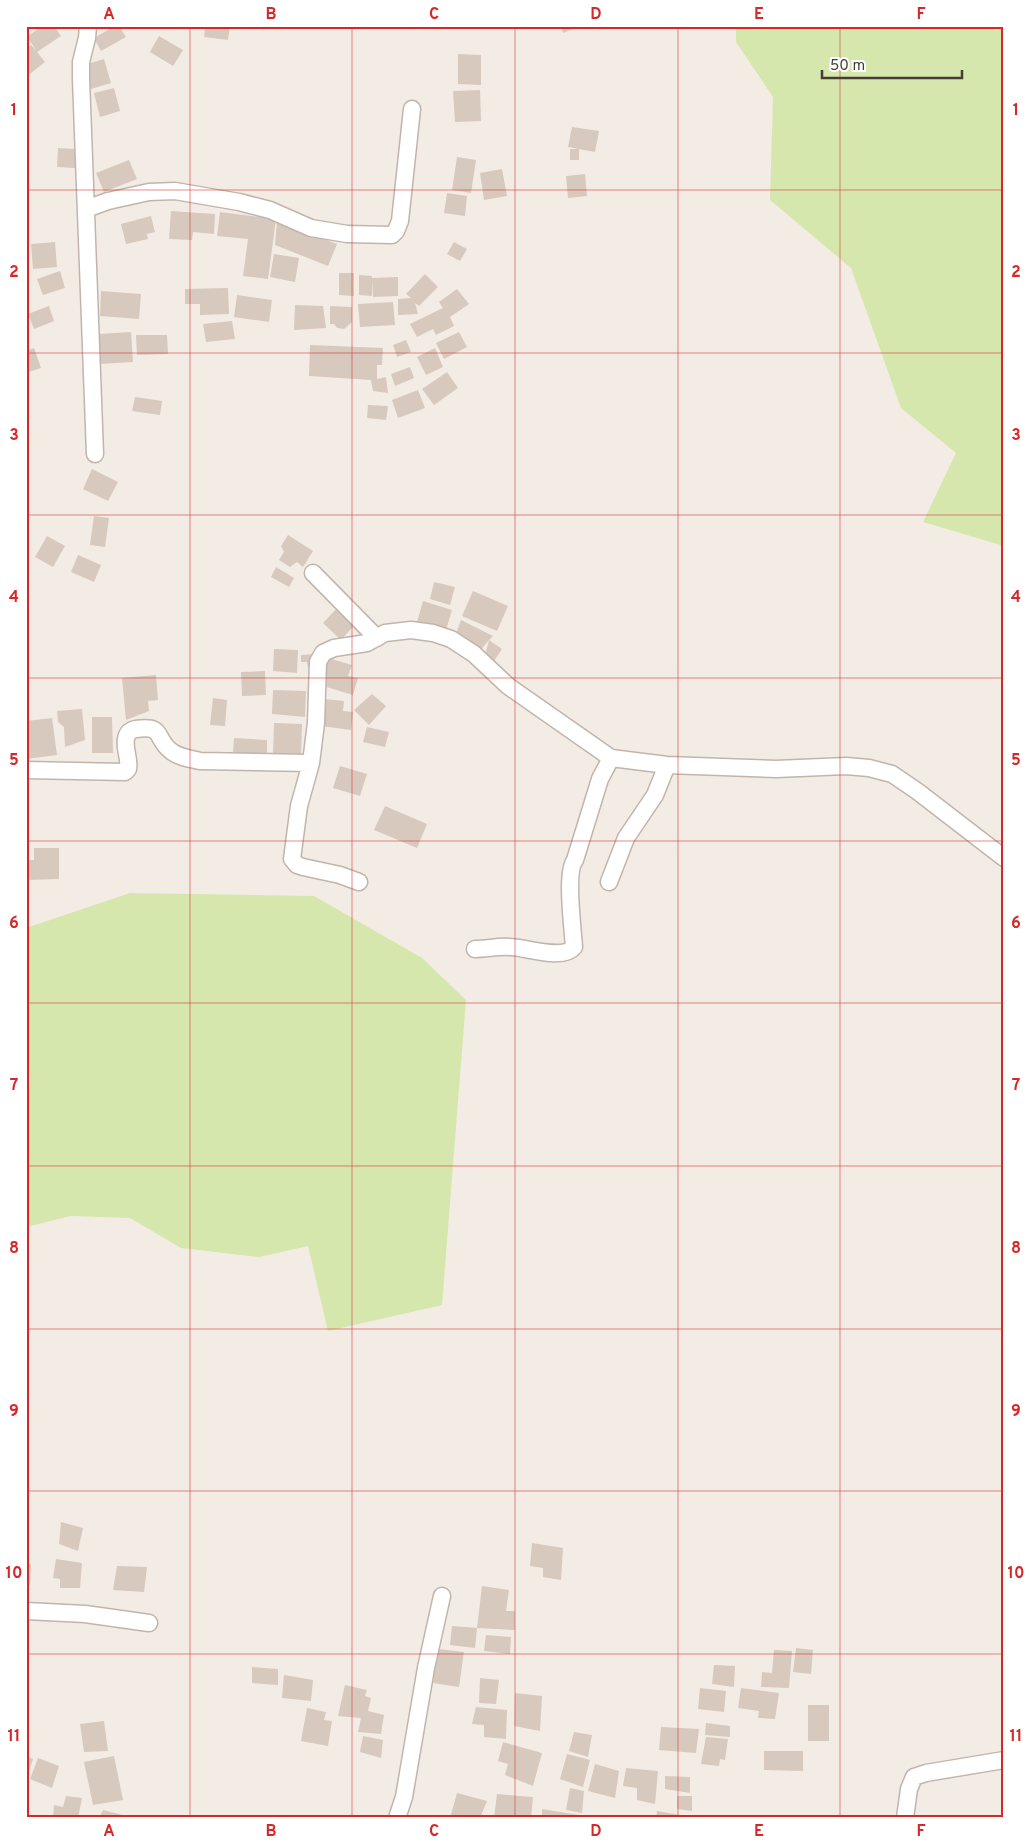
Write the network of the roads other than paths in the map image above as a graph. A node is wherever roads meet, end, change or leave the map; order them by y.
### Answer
1 (88, 26) edge
2 (412, 110) dead end
3 (86, 208) junction
4 (95, 454) dead end
5 (313, 572) dead end
6 (376, 638) junction
7 (610, 758) junction
8 (311, 763) junction
9 (668, 764) junction
10 (26, 770) edge
11 (1004, 858) edge
12 (359, 882) dead end
13 (609, 882) dead end
14 (475, 949) dead end
15 (442, 1596) dead end
16 (26, 1611) edge
17 (149, 1623) dead end
18 (1004, 1760) edge
19 (397, 1818) edge
20 (905, 1818) edge

1 - 3 street
2 - 3 street
3 - 4 street
5 - 6 street
6 - 7 street
6 - 8 street
7 - 9 street
7 - 14 street
8 - 10 street
8 - 12 street
9 - 11 street
9 - 13 street
15 - 19 street
16 - 17 street
18 - 20 street

